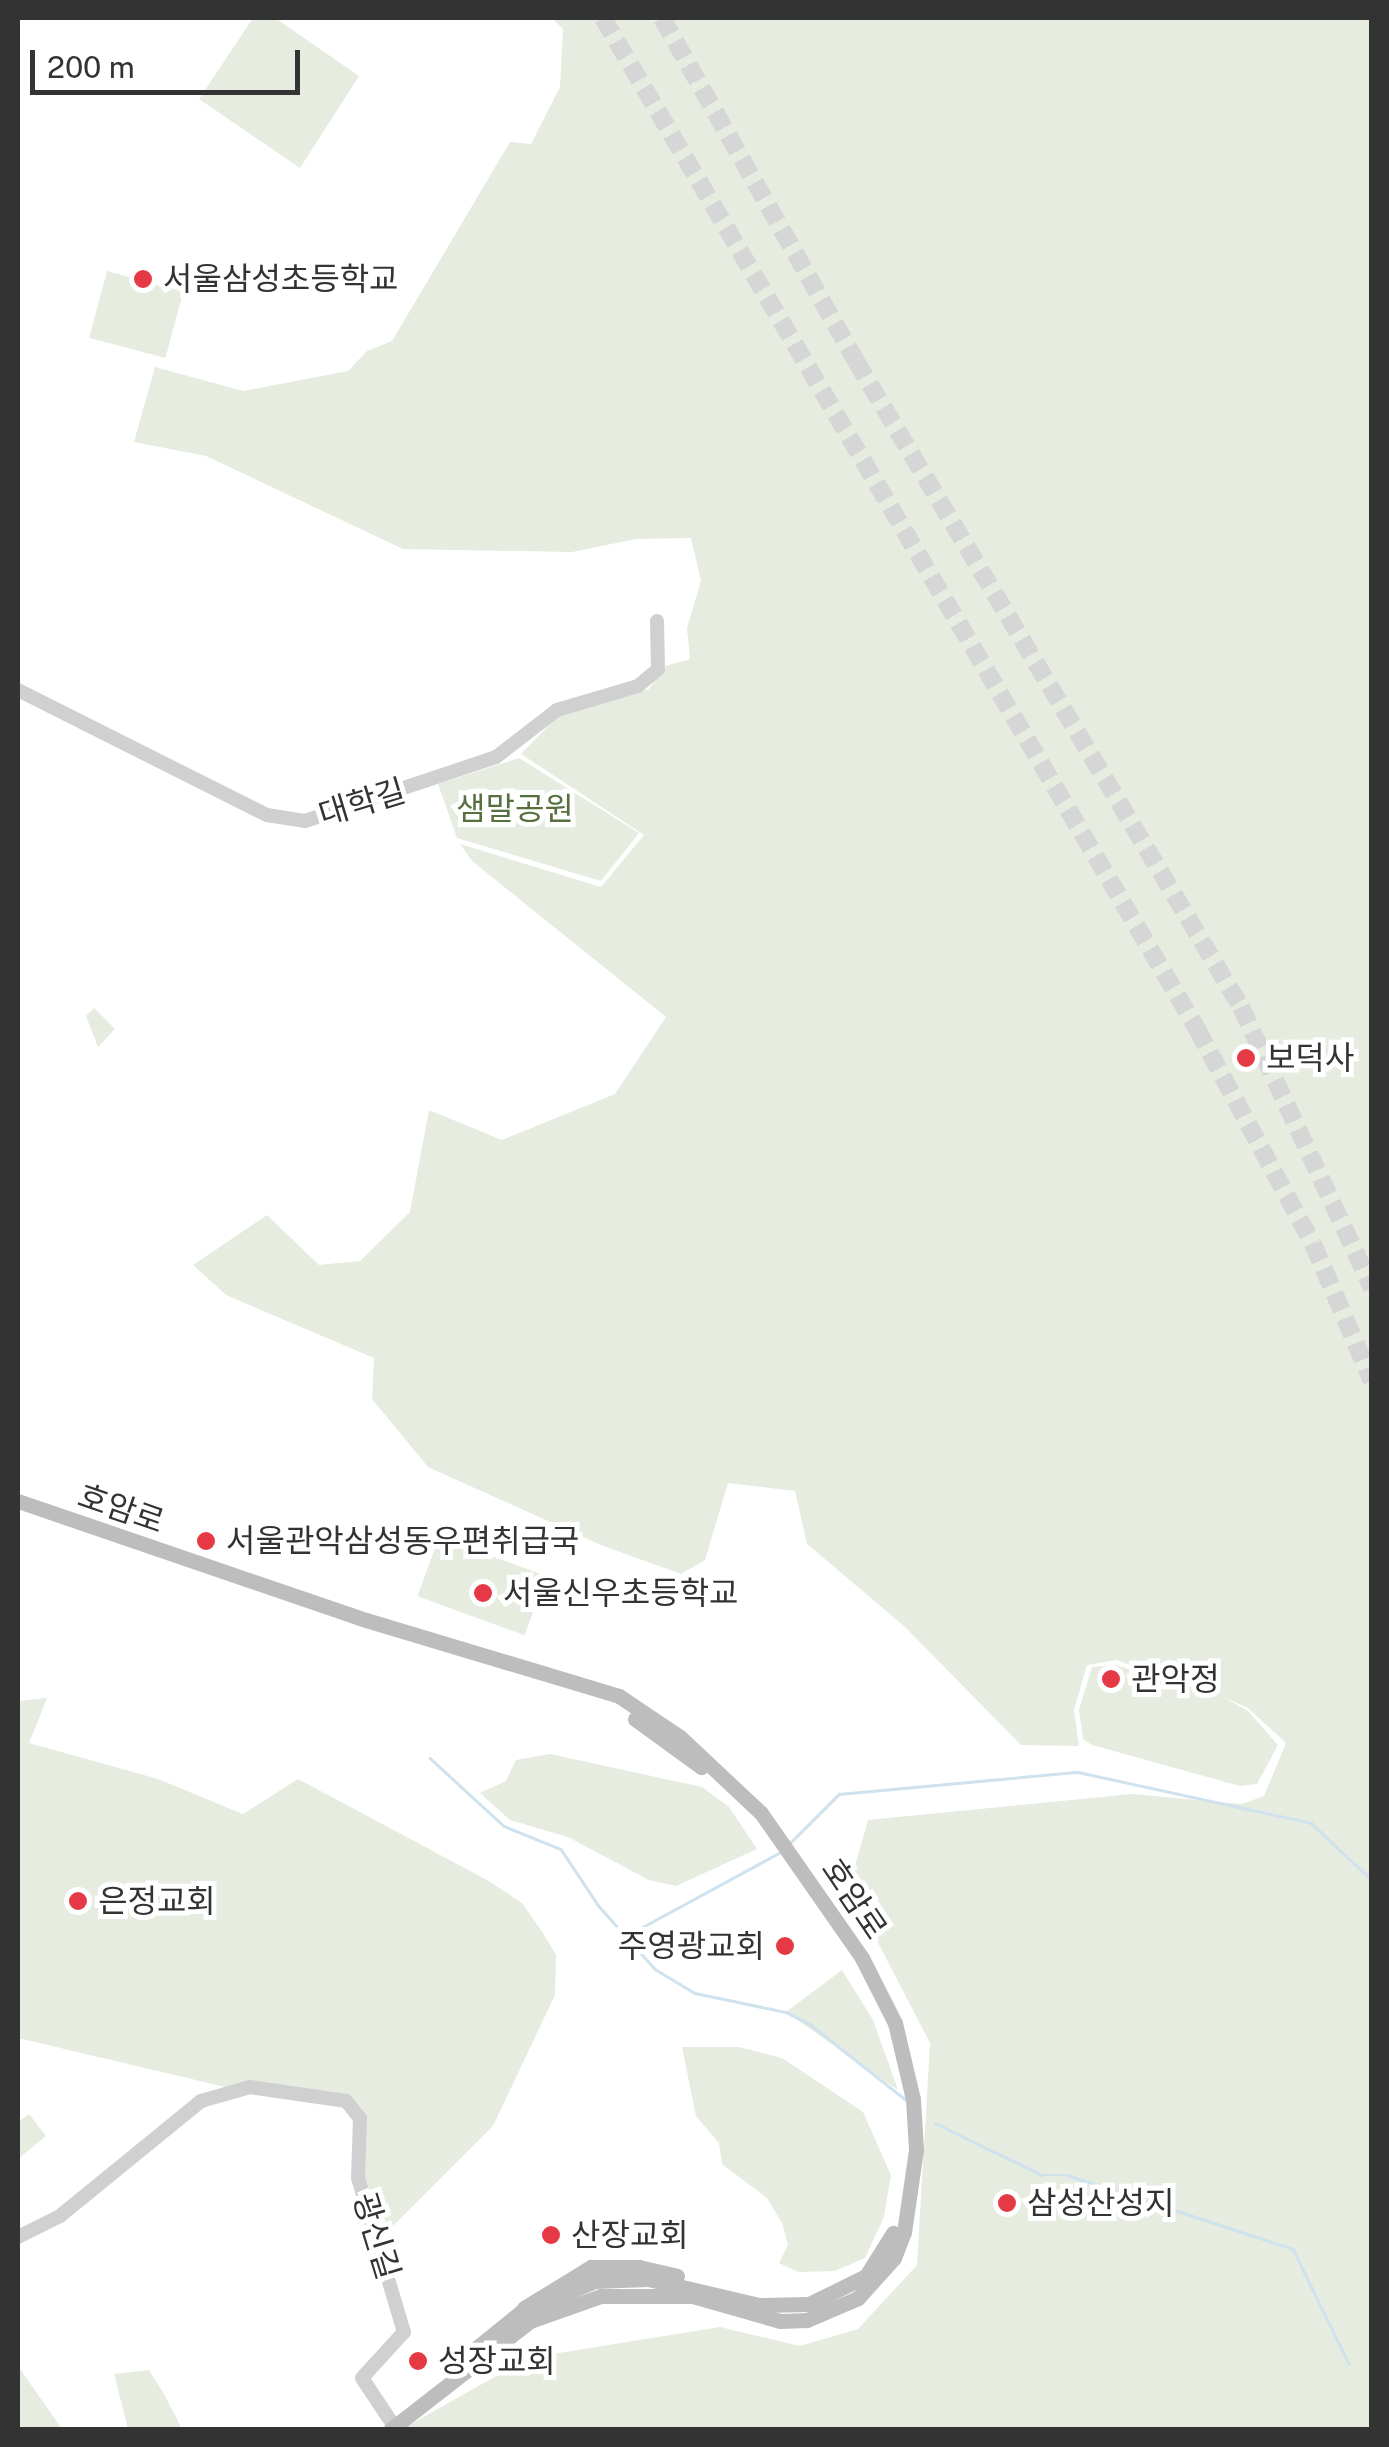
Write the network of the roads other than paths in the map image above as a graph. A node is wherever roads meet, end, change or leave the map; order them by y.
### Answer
1 (654, 622) dead end
2 (18, 686) edge
3 (18, 1504) edge
4 (18, 2237) edge
5 (595, 2281) junction
6 (387, 2426) edge

1 - 2 street, 대학길
3 - 5 main road
3 - 5 main road, 호암로
4 - 6 street, 광신길
5 - 6 main road, 호암로
5 - 6 main road

